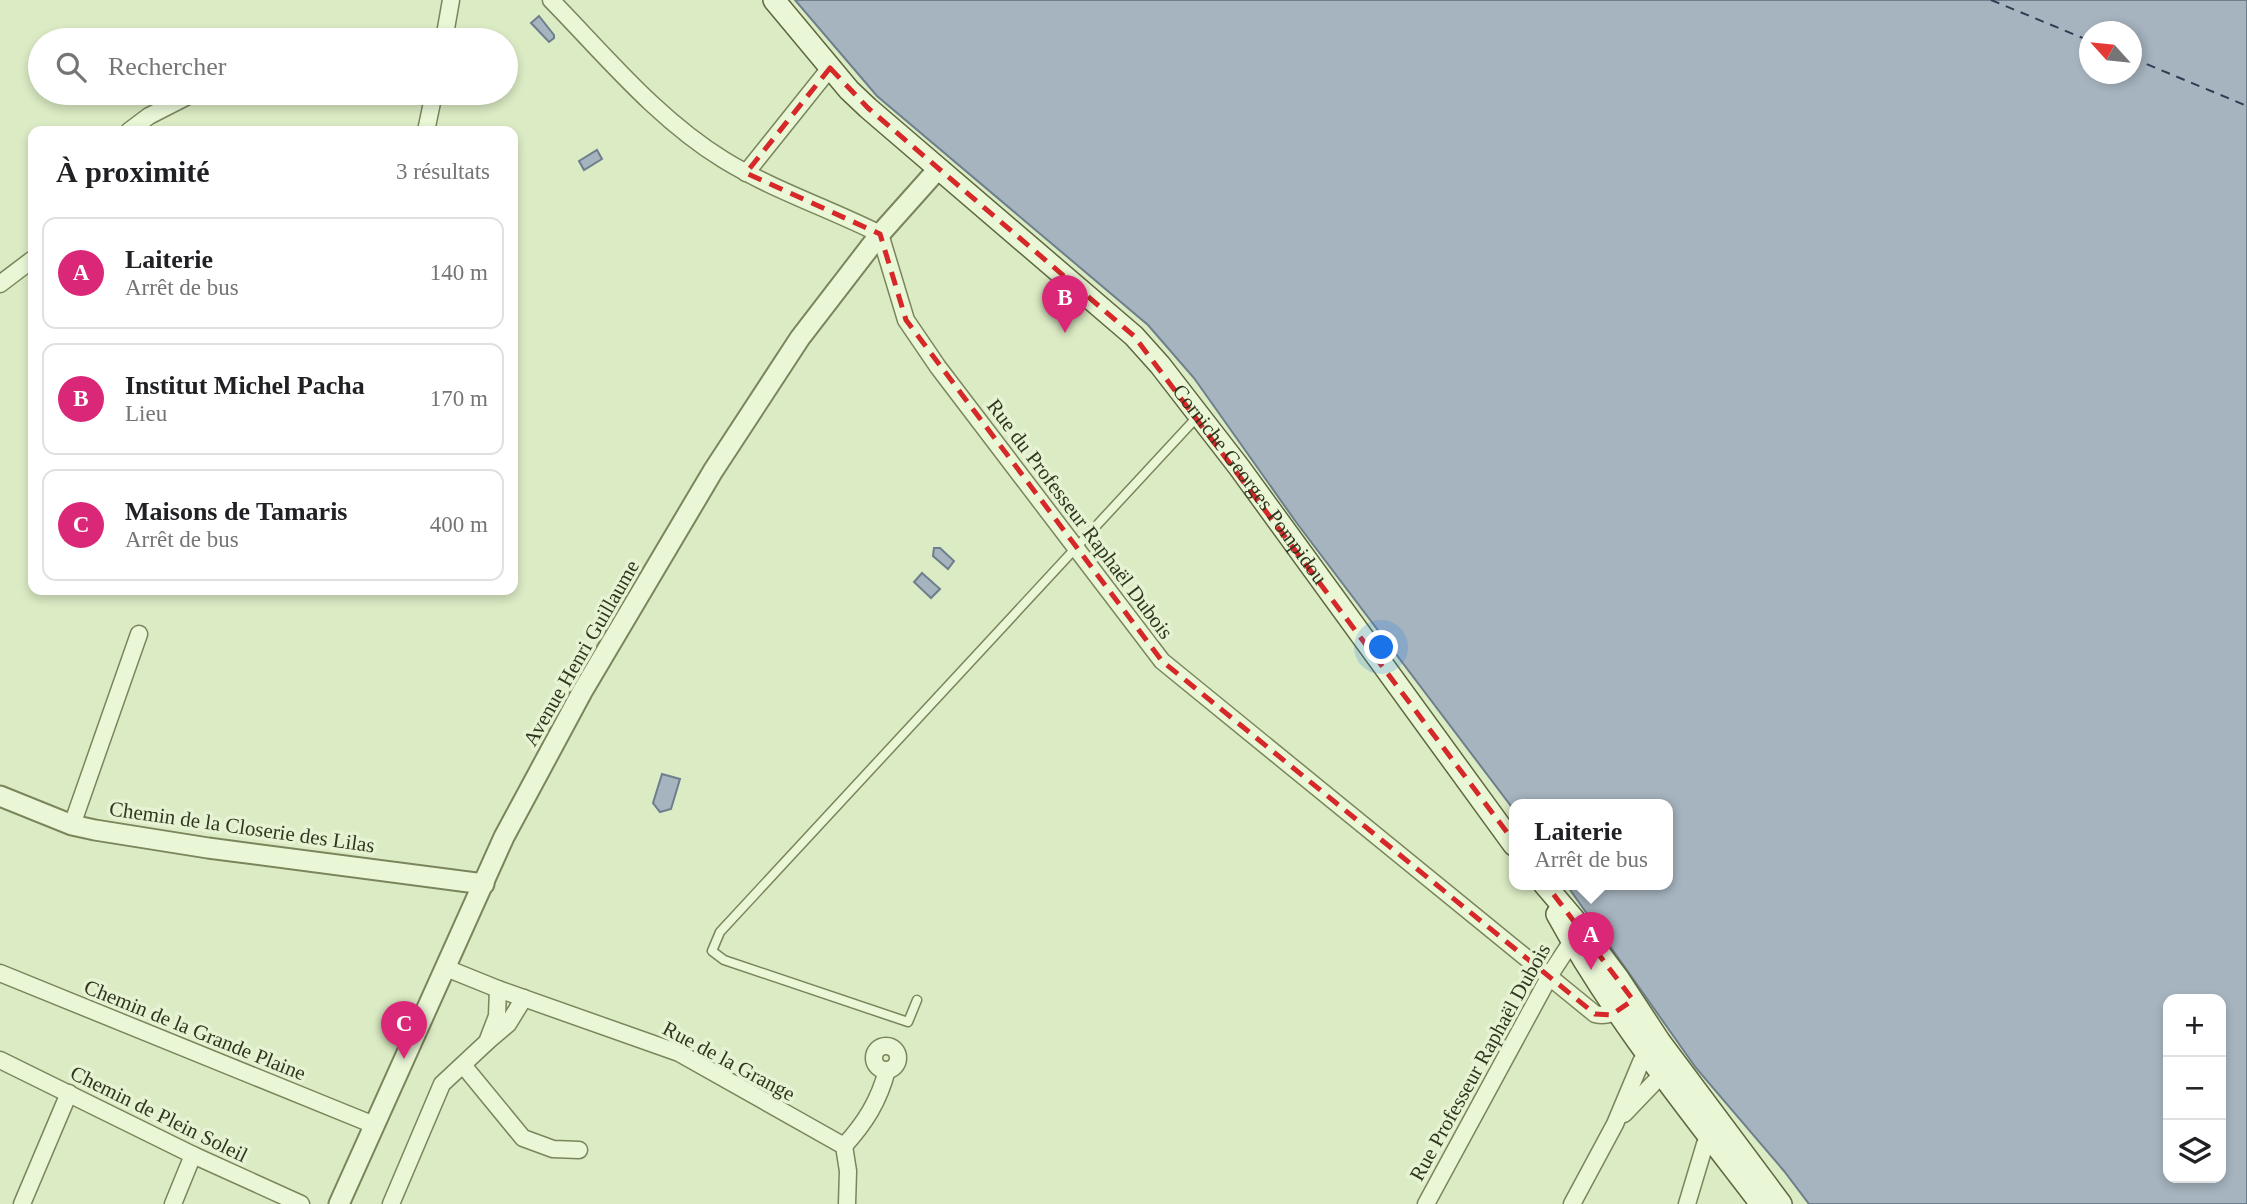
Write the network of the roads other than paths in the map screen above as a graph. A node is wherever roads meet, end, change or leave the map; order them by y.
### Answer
1 (452, 0) edge
2 (551, 0) edge
3 (774, 0) edge
4 (446, 28) edge
5 (830, 68) junction
6 (171, 105) edge
7 (431, 105) edge
8 (136, 126) edge
9 (427, 126) edge
10 (938, 169) junction
11 (746, 173) junction
12 (880, 233) junction
13 (28, 263) edge
14 (0, 284) edge
15 (1199, 415) junction
16 (1076, 549) junction
17 (139, 635) dead end
18 (0, 796) edge
19 (72, 825) junction
20 (1509, 838) edge
21 (484, 884) junction
22 (1545, 890) edge
23 (1547, 890) edge
24 (1572, 941) junction
25 (446, 968) junction
26 (0, 973) edge
27 (1549, 977) junction
28 (498, 989) junction
29 (524, 998) junction
30 (917, 1000) dead end
31 (1625, 1005) junction
32 (487, 1042) junction
33 (1654, 1048) junction
34 (0, 1060) edge
35 (463, 1065) junction
36 (1668, 1067) junction
37 (887, 1070) dead end
38 (69, 1093) junction
39 (1615, 1124) junction
40 (374, 1125) junction
41 (1718, 1133) junction
42 (844, 1146) junction
43 (579, 1150) dead end
44 (193, 1155) junction
45 (22, 1204) edge
46 (173, 1204) edge
47 (300, 1204) edge
48 (339, 1204) edge
49 (391, 1204) edge
50 (847, 1204) edge
51 (1426, 1204) edge
52 (1573, 1204) edge
53 (1687, 1204) edge
54 (1761, 1204) edge
55 (1781, 1204) edge

1 - 4 street
2 - 11 street
3 - 5 main road, Corniche Georges Pompidou
5 - 10 main road, Corniche Georges Pompidou
5 - 11 street
6 - 8 street
7 - 9 street
10 - 12 street, Avenue Henri Guillaume
10 - 15 main road, Corniche Georges Pompidou
11 - 12 street
12 - 16 street, Rue du Professeur Raphaël Dubois
12 - 21 street, Avenue Henri Guillaume
13 - 14 street
15 - 16 lane
15 - 20 main road, Corniche Georges Pompidou
16 - 27 street, Rue du Professeur Raphaël Dubois
16 - 30 lane
17 - 19 street
18 - 19 street, Chemin de la Closerie des Lilas
19 - 21 street, Chemin de la Closerie des Lilas
21 - 25 street, Avenue Henri Guillaume
22 - 24 main road
23 - 31 main road
24 - 27 street, Rue Professeur Raphaël Dubois
24 - 31 main road
25 - 28 street, Rue de la Grange
25 - 40 street, Avenue Henri Guillaume
26 - 40 street, Chemin de la Grande Plaine
27 - 31 street, Rue du Professeur Raphaël Dubois
27 - 51 street, Rue Professeur Raphaël Dubois
28 - 29 street, Rue de la Grange
28 - 32 street
29 - 32 street
29 - 42 street, Rue de la Grange
31 - 33 main road
32 - 35 street
33 - 36 main road
33 - 39 street
34 - 38 street, Chemin de Plein Soleil
35 - 43 street
35 - 49 street
36 - 39 street
36 - 41 main road
37 - 42 street
38 - 44 street, Chemin de Plein Soleil
38 - 45 street
39 - 52 street
40 - 48 street, Avenue Henri Guillaume
41 - 53 street
41 - 54 main road
41 - 55 main road
42 - 50 street
44 - 46 street
44 - 47 street, Chemin de Plein Soleil

